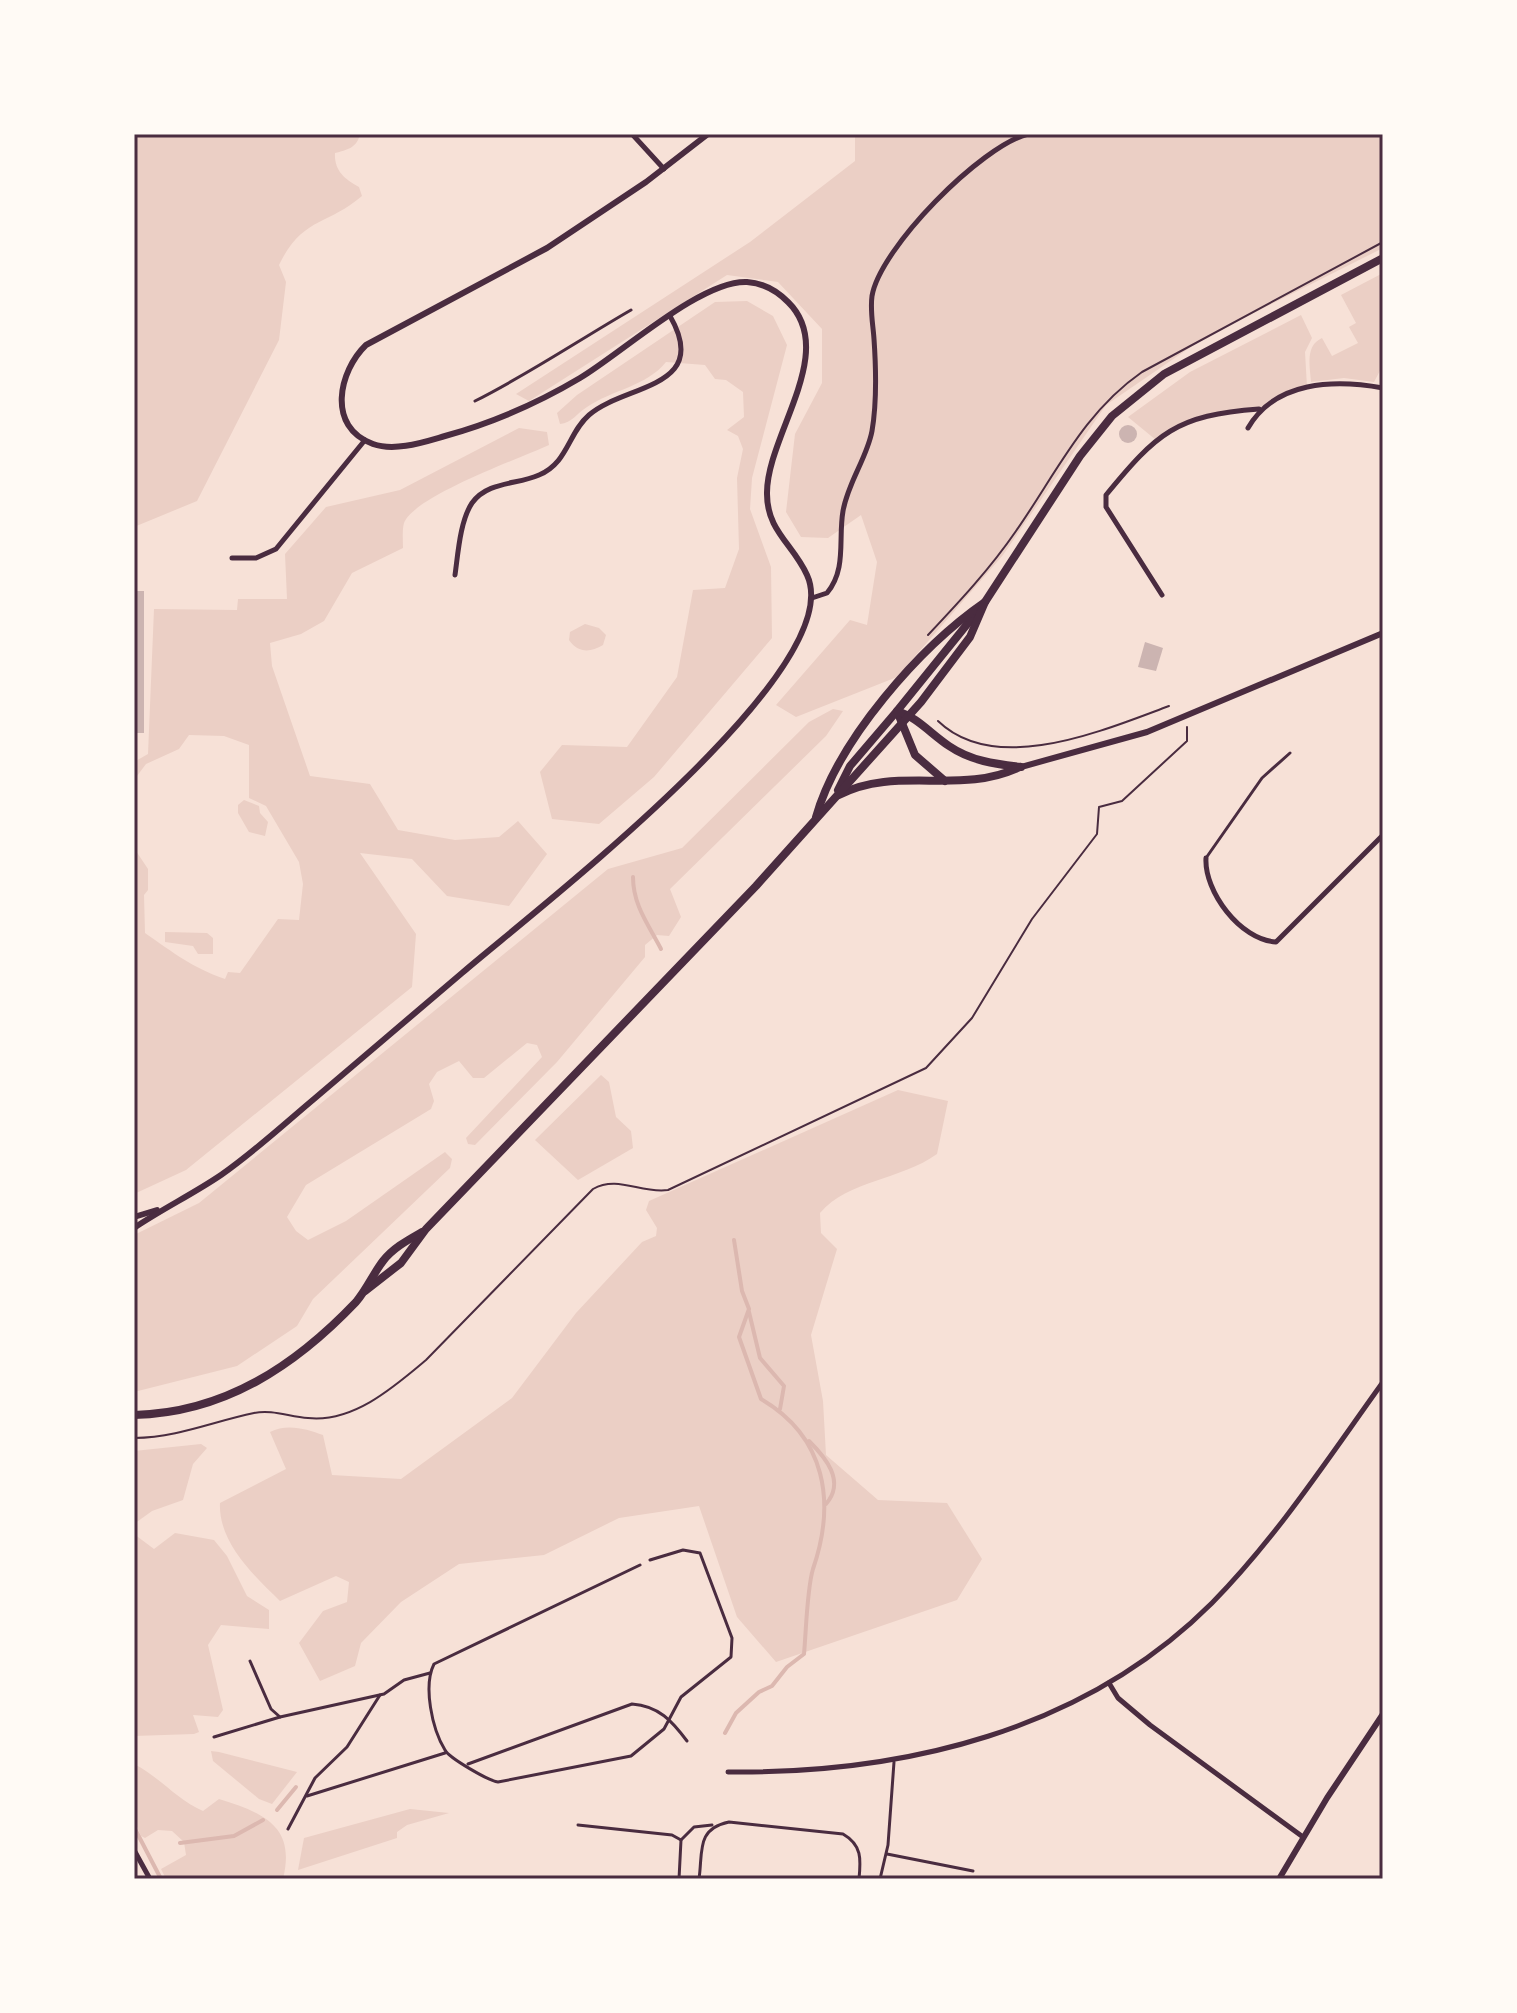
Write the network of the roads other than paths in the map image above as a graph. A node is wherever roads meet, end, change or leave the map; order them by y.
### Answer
1 (632, 134) edge
2 (708, 134) edge
3 (1028, 134) edge
4 (664, 169) junction
5 (1383, 258) edge
6 (631, 310) dead end
7 (670, 316) junction
8 (1383, 388) edge
9 (475, 401) dead end
10 (1259, 409) junction
11 (1248, 428) dead end
12 (365, 440) junction
13 (232, 558) dead end
14 (455, 575) dead end
15 (1162, 595) dead end
16 (812, 598) junction
17 (985, 602) junction
18 (1383, 633) edge
19 (897, 711) junction
20 (910, 715) junction
21 (903, 723) junction
22 (1290, 753) dead end
23 (1021, 767) junction
24 (945, 781) junction
25 (835, 797) junction
26 (814, 822) junction
27 (1383, 835) edge
28 (1206, 858) joint
29 (164, 1208) junction
30 (134, 1217) edge
31 (134, 1228) edge
32 (426, 1229) junction
33 (365, 1291) junction
34 (1383, 1382) edge
35 (134, 1415) edge
36 (650, 1560) dead end
37 (640, 1565) dead end
38 (250, 1661) dead end
39 (430, 1673) junction
40 (1109, 1683) junction
41 (380, 1695) junction
42 (1383, 1714) edge
43 (280, 1717) junction
44 (670, 1718) junction
45 (214, 1737) dead end
46 (687, 1741) dead end
47 (446, 1752) junction
48 (894, 1762) junction
49 (468, 1764) junction
50 (728, 1772) dead end
51 (307, 1796) junction
52 (578, 1825) dead end
53 (716, 1825) junction
54 (288, 1829) dead end
55 (1303, 1837) junction
56 (681, 1840) junction
57 (134, 1850) edge
58 (886, 1854) junction
59 (973, 1871) dead end
60 (150, 1879) edge
61 (679, 1879) edge
62 (699, 1879) edge
63 (859, 1879) edge
64 (880, 1879) edge
65 (1279, 1879) edge

1 - 4 street
2 - 4 street
3 - 16 street
4 - 12 street
5 - 17 highway
6 - 9 lane
7 - 12 street
7 - 14 street
7 - 16 street
8 - 10 street
10 - 11 street
10 - 15 street
12 - 13 street
16 - 29 street
17 - 19 highway
17 - 20 highway
17 - 26 highway
18 - 23 street
19 - 20 highway
19 - 21 highway
19 - 25 highway
20 - 21 highway
20 - 23 highway
21 - 24 highway
21 - 25 highway
22 - 28 lane
23 - 24 highway
24 - 25 highway
25 - 26 highway
26 - 32 highway
27 - 28 street
29 - 30 street
29 - 31 street
32 - 33 highway
32 - 33 highway
33 - 35 highway
34 - 40 street
36 - 44 lane
37 - 39 lane
38 - 43 lane
39 - 41 lane
39 - 47 lane
40 - 48 street
40 - 55 street
41 - 43 lane
41 - 51 lane
42 - 55 street
43 - 45 lane
44 - 46 lane
44 - 49 lane
44 - 49 lane
47 - 49 lane
47 - 51 lane
48 - 50 street
48 - 58 lane
51 - 54 lane
52 - 56 lane
53 - 56 lane
53 - 62 lane
53 - 63 lane
55 - 65 street
56 - 61 lane
57 - 60 street
58 - 59 lane
58 - 64 lane

